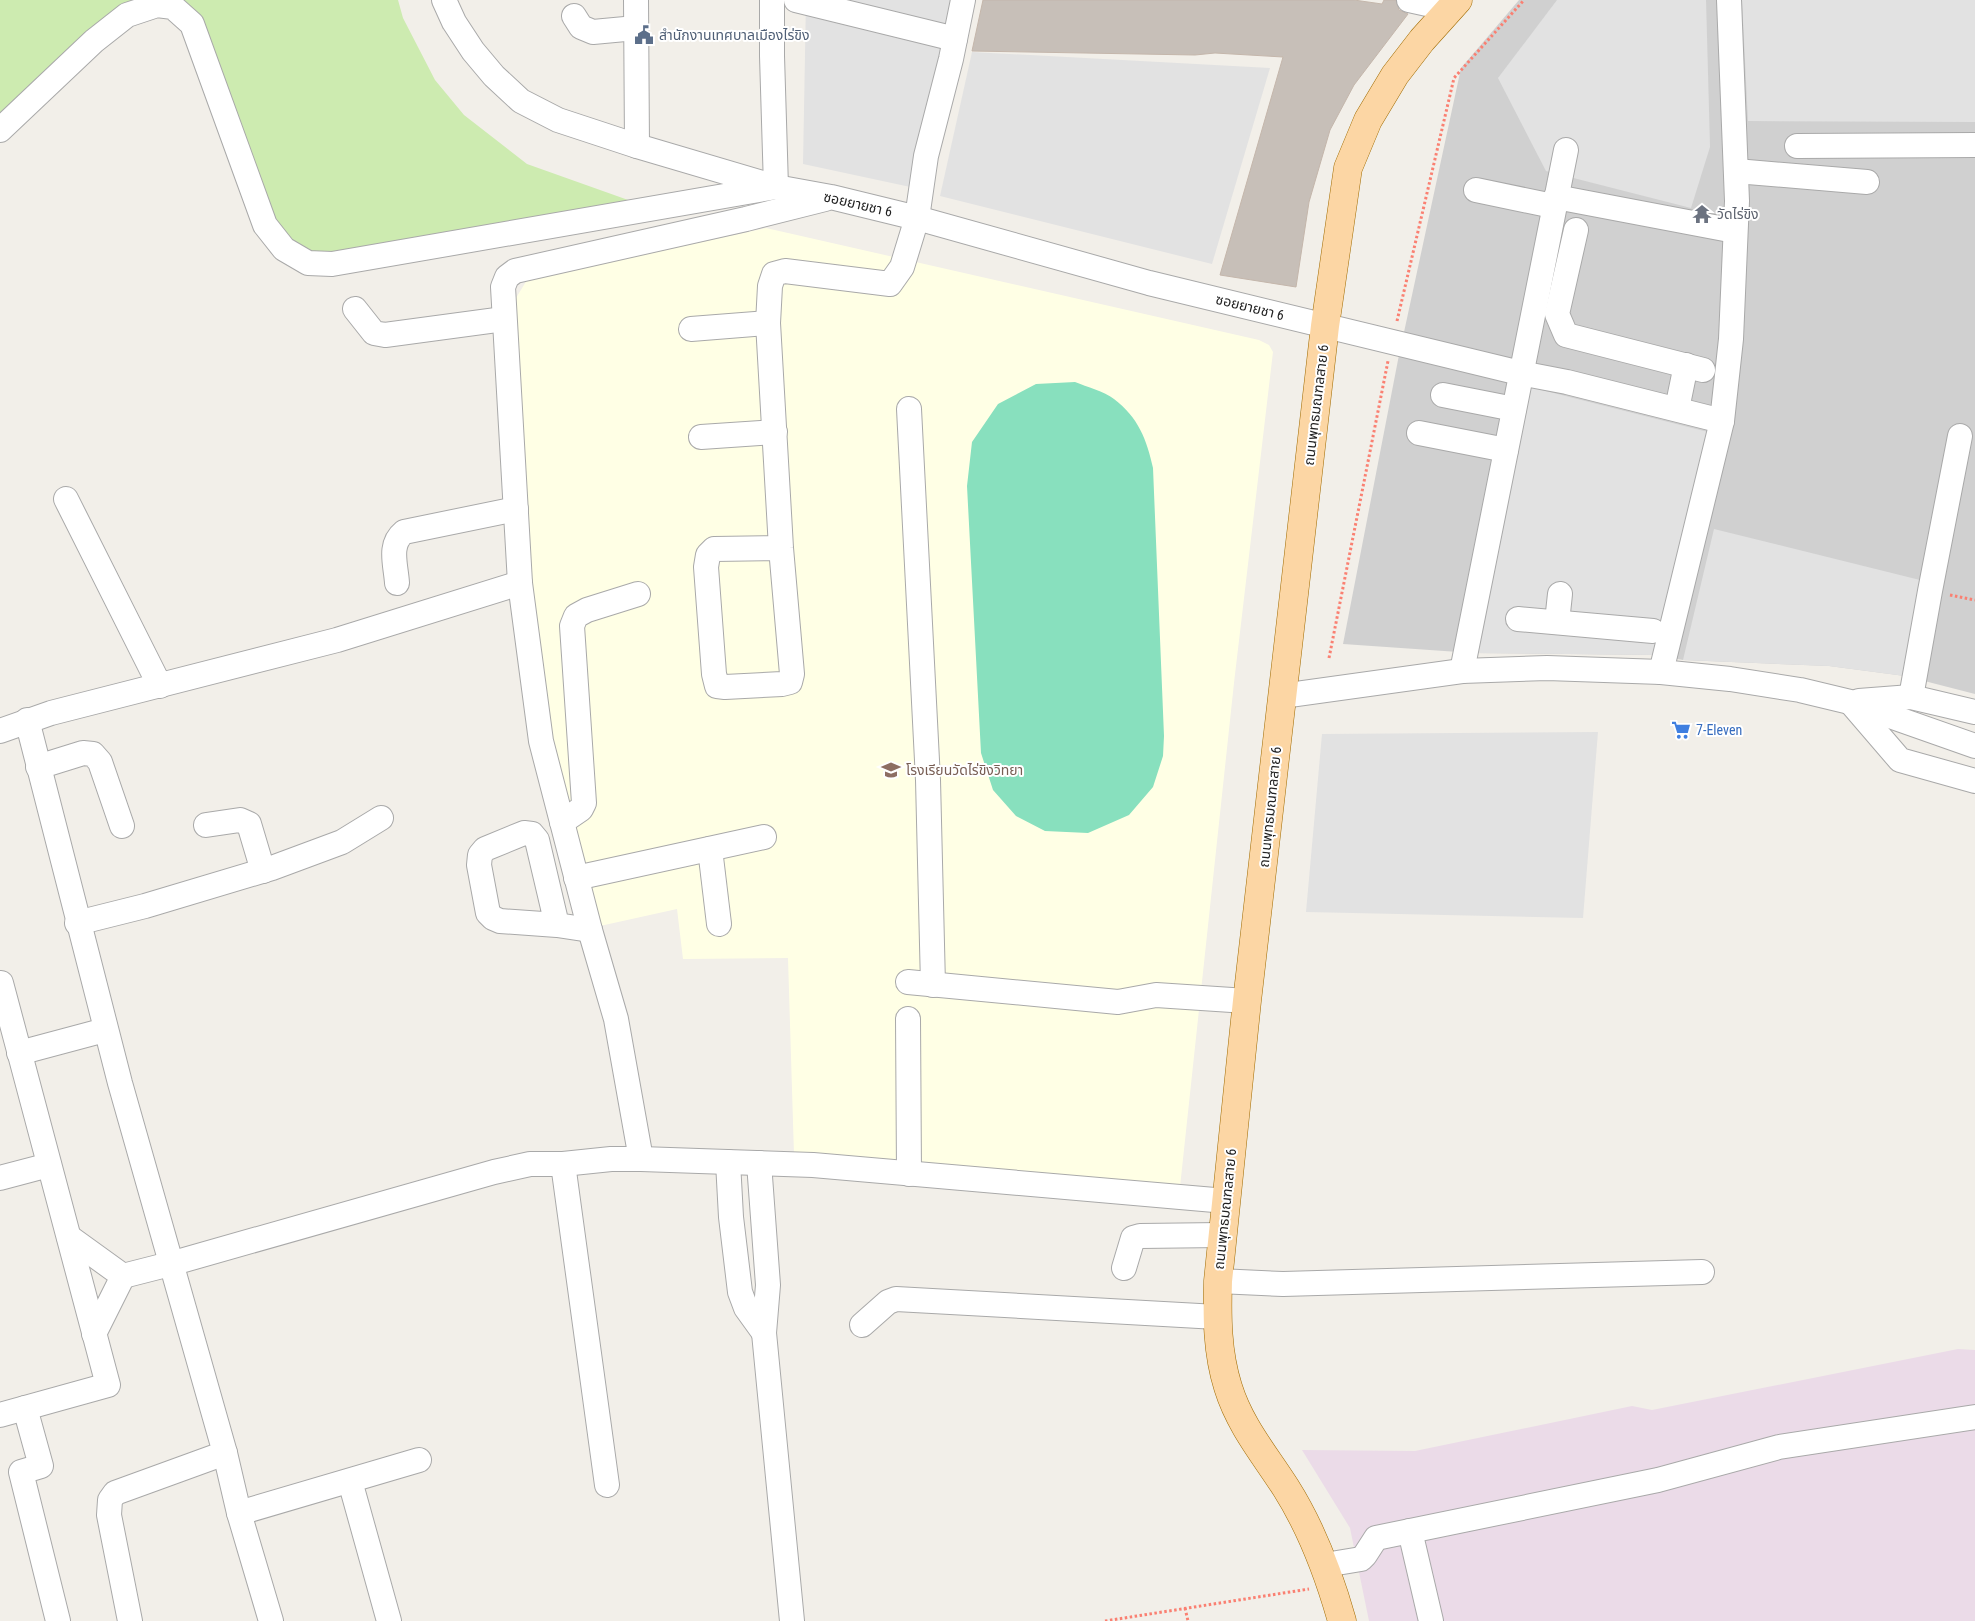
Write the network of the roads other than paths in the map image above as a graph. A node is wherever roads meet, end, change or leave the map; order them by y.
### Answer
1 (444, 0) edge
2 (636, 0) edge
3 (772, 0) edge
4 (796, 0) edge
5 (963, 0) edge
6 (1409, 0) edge
7 (1729, 0) edge
8 (157, 2) edge
9 (1454, 4) edge
10 (574, 16) dead end
11 (636, 28) junction
12 (955, 40) junction
13 (0, 130) edge
14 (1975, 145) edge
15 (637, 146) junction
16 (1796, 146) dead end
17 (1566, 150) dead end
18 (1736, 171) junction
19 (1867, 182) dead end
20 (776, 187) junction
21 (1476, 190) dead end
22 (832, 197) junction
23 (1554, 202) junction
24 (916, 218) junction
25 (1576, 230) dead end
26 (1735, 231) junction
27 (355, 309) dead end
28 (504, 319) junction
29 (768, 323) junction
30 (1325, 326) junction
31 (691, 329) dead end
32 (1520, 373) junction
33 (1443, 395) dead end
34 (909, 409) dead end
35 (1514, 409) junction
36 (1677, 409) junction
37 (1722, 421) junction
38 (775, 432) junction
39 (1419, 433) dead end
40 (1960, 436) dead end
41 (701, 437) dead end
42 (1506, 450) junction
43 (66, 499) dead end
44 (516, 509) junction
45 (781, 548) junction
46 (397, 583) dead end
47 (520, 583) junction
48 (638, 594) dead end
49 (1560, 594) dead end
50 (1518, 619) dead end
51 (1557, 622) junction
52 (1653, 631) dead end
53 (1462, 671) junction
54 (1661, 672) junction
55 (160, 686) junction
56 (1282, 696) junction
57 (1911, 697) junction
58 (1850, 702) junction
59 (1975, 712) edge
60 (27, 720) junction
61 (0, 731) edge
62 (1975, 746) edge
63 (38, 767) junction
64 (1975, 781) edge
65 (381, 818) dead end
66 (562, 822) junction
67 (206, 825) dead end
68 (122, 826) dead end
69 (764, 837) dead end
70 (710, 849) junction
71 (263, 871) junction
72 (576, 878) junction
73 (77, 923) junction
74 (719, 924) dead end
75 (557, 925) dead end
76 (590, 930) junction
77 (908, 982) dead end
78 (1, 983) edge
79 (933, 984) junction
80 (1247, 1001) junction
81 (908, 1019) dead end
82 (106, 1030) junction
83 (19, 1053) junction
84 (641, 1158) junction
85 (728, 1162) junction
86 (759, 1163) junction
87 (563, 1164) junction
88 (49, 1165) junction
89 (909, 1174) junction
90 (0, 1178) edge
91 (1226, 1201) junction
92 (1221, 1235) junction
93 (69, 1237) junction
94 (170, 1264) junction
95 (1124, 1268) dead end
96 (1702, 1272) dead end
97 (123, 1276) junction
98 (1218, 1281) junction
99 (1217, 1317) junction
100 (862, 1325) dead end
101 (764, 1333) junction
102 (94, 1334) junction
103 (25, 1408) junction
104 (0, 1415) edge
105 (1975, 1417) edge
106 (225, 1454) junction
107 (418, 1460) dead end
108 (350, 1480) junction
109 (607, 1486) dead end
110 (239, 1513) junction
111 (1410, 1531) junction
112 (1328, 1575) junction
113 (58, 1621) edge
114 (130, 1621) edge
115 (271, 1621) edge
116 (389, 1621) edge
117 (792, 1621) edge
118 (1342, 1621) edge
119 (1431, 1621) edge

1 - 15 street, ซอยยายชา 6
2 - 11 street
3 - 20 street
4 - 12 street
5 - 12 street
6 - 9 street
7 - 18 street
8 - 13 street
8 - 20 street
9 - 30 main road, ถนนพุทธมณฑลสาย 6
10 - 11 street
11 - 15 street
12 - 24 street
14 - 16 street
15 - 20 street, ซอยยายชา 6
17 - 23 street
18 - 19 street
18 - 26 street
20 - 22 street, ซอยยายชา 6
21 - 23 street
22 - 24 street, ซอยยายชา 6
22 - 28 street
23 - 26 street
23 - 32 street
24 - 29 street
24 - 30 street, ซอยยายชา 6
25 - 36 street
26 - 37 street
27 - 28 street
28 - 44 street
29 - 31 street
29 - 38 street
30 - 32 street, ซอยยายชา 6
30 - 56 main road, ถนนพุทธมณฑลสาย 6
32 - 35 street
32 - 36 street, ซอยยายชา 6
33 - 35 street
34 - 79 street
35 - 42 street
36 - 37 street, ซอยยายชา 6
37 - 54 street
38 - 41 street
38 - 45 street
39 - 42 street
40 - 57 street
42 - 53 street
43 - 55 street
44 - 46 street
44 - 47 street
45 - 45 street
47 - 55 street
47 - 66 street
48 - 66 street
49 - 51 street
50 - 51 street
51 - 52 street
53 - 54 street
53 - 56 street
54 - 58 street
55 - 60 street
56 - 80 main road, ถนนพุทธมณฑลสาย 6
57 - 58 street
57 - 59 street
58 - 62 street
58 - 64 street
60 - 61 street
60 - 63 street
63 - 68 street
63 - 73 street
65 - 71 street
66 - 72 street
67 - 71 street
69 - 70 street
70 - 72 street
70 - 74 street
71 - 73 street
72 - 76 street
73 - 82 street
75 - 76 street
76 - 84 street
77 - 79 street
78 - 83 street
79 - 80 street
80 - 91 main road, ถนนพุทธมณฑลสาย 6
81 - 89 street
82 - 83 street
82 - 94 street
83 - 88 street
84 - 85 street
84 - 87 street
85 - 86 street
85 - 101 street
86 - 89 street
86 - 101 street
87 - 94 street
87 - 109 street
88 - 90 street
88 - 93 street
89 - 91 street
91 - 92 main road, ถนนพุทธมณฑลสาย 6
92 - 95 street
92 - 98 main road, ถนนพุทธมณฑลสาย 6
93 - 97 street
93 - 102 street
94 - 97 street
94 - 106 street
96 - 98 street
97 - 102 street
98 - 99 main road, ถนนพุทธมณฑลสาย 6
99 - 100 street
99 - 112 main road, ถนนพุทธมณฑลสาย 6
101 - 117 street
102 - 103 street
103 - 104 street
103 - 113 street
105 - 111 street
106 - 110 street
106 - 114 street
107 - 108 street
108 - 110 street
108 - 116 street
110 - 115 street
111 - 112 street
111 - 119 street
112 - 118 main road, ถนนพุทธมณฑลสาย 6

